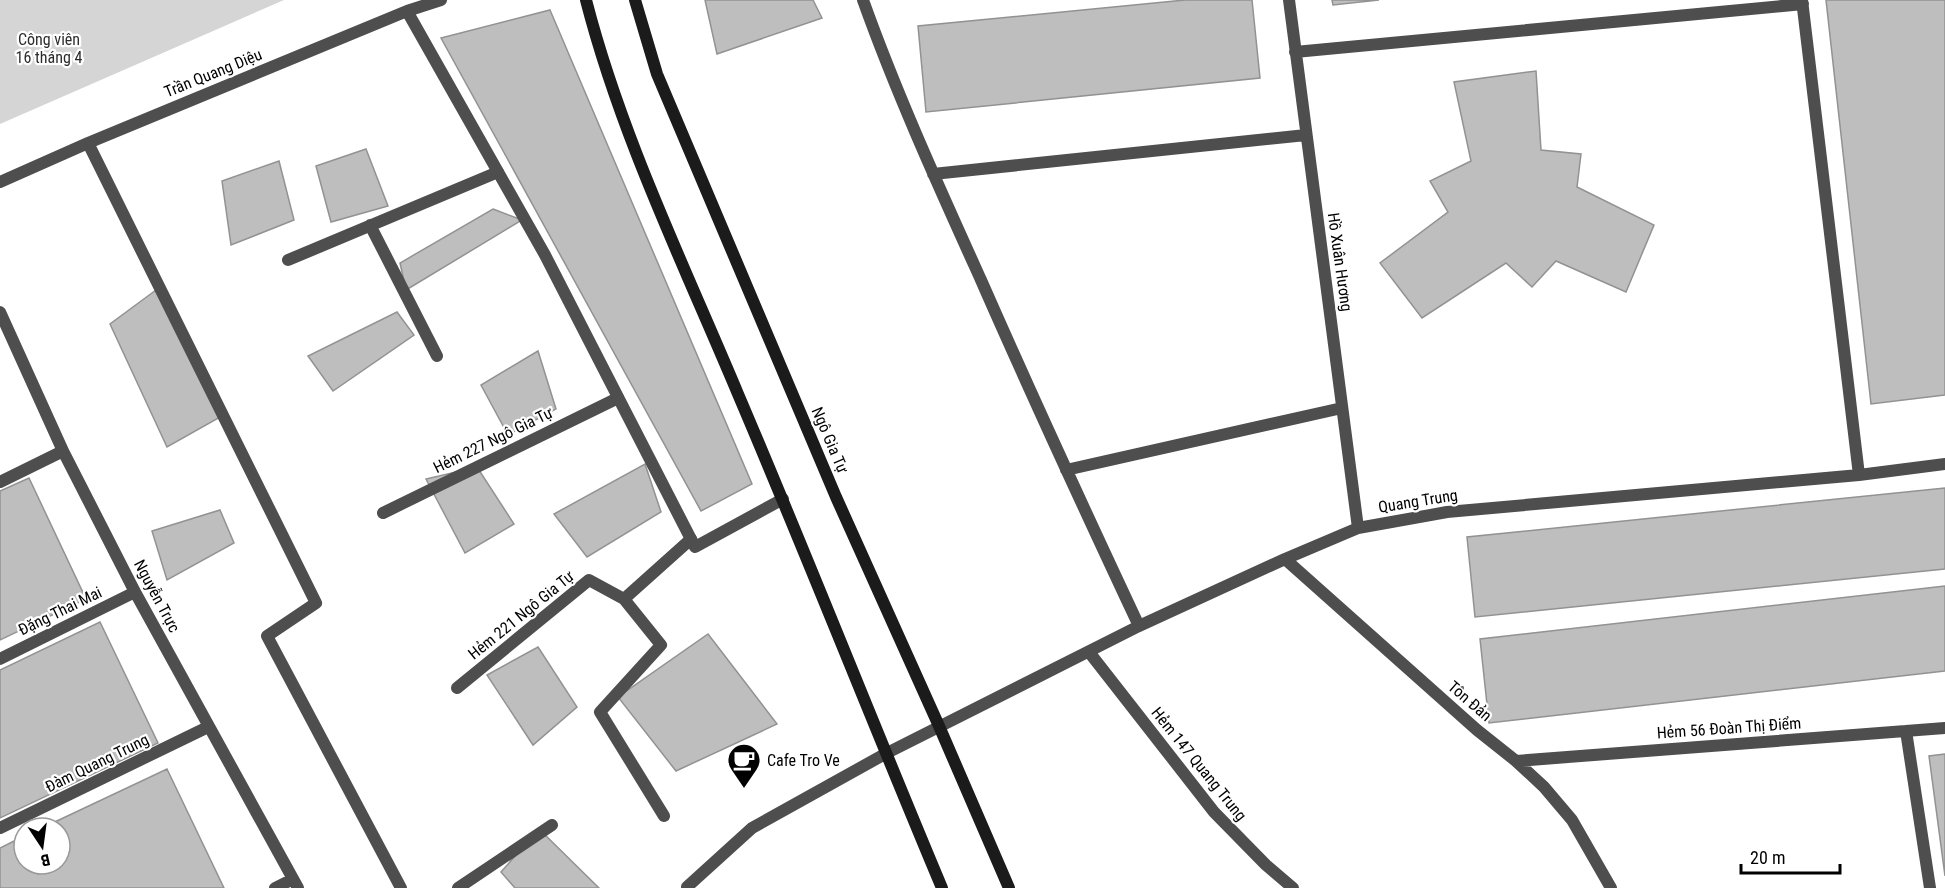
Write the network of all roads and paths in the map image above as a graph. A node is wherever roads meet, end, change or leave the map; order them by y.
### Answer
1 (441, 0) edge
2 (586, 0) edge
3 (635, 0) edge
4 (863, 0) edge
5 (1289, 0) edge
6 (1802, 2) edge
7 (406, 11) junction
8 (1295, 52) junction
9 (1306, 135) junction
10 (88, 143) junction
11 (498, 172) junction
12 (933, 174) junction
13 (0, 182) edge
14 (370, 225) junction
15 (288, 260) dead end
16 (0, 312) edge
17 (436, 356) dead end
18 (618, 398) junction
19 (1342, 408) junction
20 (63, 451) junction
21 (1945, 464) edge
22 (1066, 470) junction
23 (1859, 475) junction
24 (0, 482) edge
25 (783, 499) junction
26 (383, 513) dead end
27 (1358, 528) junction
28 (691, 538) junction
29 (1285, 559) junction
30 (135, 592) junction
31 (624, 599) junction
32 (1139, 626) junction
33 (1089, 652) junction
34 (0, 659) edge
35 (457, 688) dead end
36 (939, 726) junction
37 (208, 727) junction
38 (1945, 728) edge
39 (1906, 731) junction
40 (885, 753) junction
41 (1516, 761) junction
42 (664, 816) dead end
43 (552, 825) dead end
44 (0, 828) edge
45 (295, 884) edge
46 (687, 887) edge
47 (275, 888) edge
48 (401, 888) edge
49 (458, 888) edge
50 (942, 888) edge
51 (1009, 888) edge
52 (1293, 888) edge
53 (1611, 888) edge
54 (1930, 888) edge

1 - 7 street, Trần Quang Diệu
2 - 25 main road
3 - 36 main road, Ngô Gia Tự
4 - 12 street
5 - 8 street, Hồ Xuân Hương
6 - 8 street
6 - 23 street
7 - 10 street, Trần Quang Diệu
7 - 11 street
8 - 9 street, Hồ Xuân Hương
9 - 12 street
9 - 19 street, Hồ Xuân Hương
10 - 13 street, Trần Quang Diệu
10 - 48 street
11 - 14 street
11 - 18 street
12 - 22 street
14 - 15 street
14 - 17 street
16 - 20 street, Nguyễn Trực
18 - 26 street, Hẻm 227 Ngô Gia Tự
18 - 28 street
19 - 22 street
19 - 27 street, Hồ Xuân Hương
20 - 24 street
20 - 30 street, Nguyễn Trực
21 - 23 street, Quang Trung
22 - 32 street
23 - 27 street, Quang Trung
25 - 28 street
25 - 40 main road
27 - 29 street, Quang Trung
28 - 31 street
29 - 32 street, Quang Trung
29 - 41 street, Tôn Đản
30 - 34 street, Đặng Thai Mai
30 - 37 street, Nguyễn Trực
31 - 35 street, Hẻm 221 Ngô Gia Tự
31 - 42 street
32 - 33 street, Quang Trung
33 - 36 street, Quang Trung
33 - 52 street, Hẻm 147 Quang Trung
36 - 40 street, Quang Trung
36 - 51 main road, Ngô Gia Tự
37 - 44 street, Đàm Quang Trung
37 - 45 street, Nguyễn Trực
38 - 39 street, Hẻm 56 Đoàn Thị Điểm
39 - 41 street, Hẻm 56 Đoàn Thị Điểm
39 - 54 street
40 - 46 street, Quang Trung
40 - 50 main road
41 - 53 street, Tôn Đản
43 - 49 street
45 - 47 street

